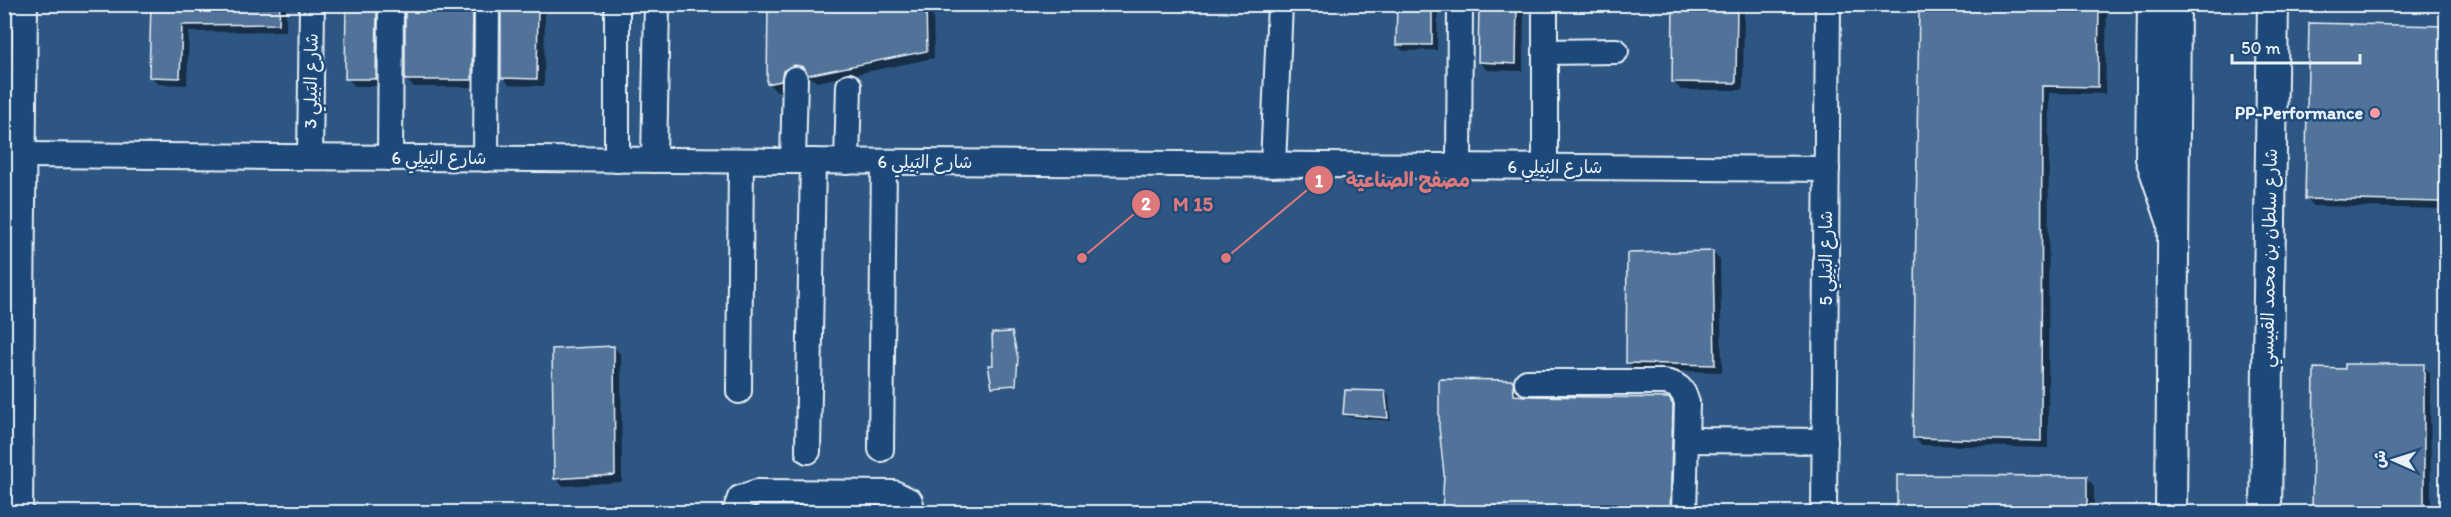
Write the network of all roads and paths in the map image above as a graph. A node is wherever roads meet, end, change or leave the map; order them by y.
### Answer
1 (25, 4) edge
2 (312, 4) edge
3 (391, 4) edge
4 (487, 4) edge
5 (617, 4) edge
6 (657, 4) edge
7 (1280, 4) edge
8 (1460, 4) edge
9 (1545, 4) edge
10 (1828, 4) edge
11 (2150, 4) edge
12 (2175, 4) edge
13 (2273, 4) edge
14 (1617, 51) dead end
15 (1545, 52) junction
16 (795, 79) dead end
17 (849, 86) dead end
18 (23, 155) junction
19 (310, 157) junction
20 (390, 158) junction
21 (486, 159) junction
22 (616, 160) junction
23 (654, 160) junction
24 (741, 161) junction
25 (803, 161) junction
26 (847, 162) junction
27 (884, 162) junction
28 (1273, 165) junction
29 (1459, 166) junction
30 (1545, 167) junction
31 (1827, 169) junction
32 (2174, 241) junction
33 (1527, 382) dead end
34 (739, 391) dead end
35 (1686, 440) junction
36 (1825, 441) junction
37 (881, 449) dead end
38 (808, 451) dead end
39 (20, 513) edge
40 (735, 513) edge
41 (914, 513) edge
42 (1684, 513) edge
43 (1824, 513) edge
44 (2171, 513) edge
45 (2266, 513) edge

1 - 18 street
2 - 19 street, شارع البَيلِي 3
3 - 20 street
4 - 21 street
5 - 22 street
6 - 23 street
7 - 28 street
8 - 29 street
9 - 15 street
10 - 31 street, شارع البَيلِي 5
11 - 32 street
12 - 32 main road
13 - 45 main road, شارع سلطان بن محمد القبيسي
14 - 15 street
15 - 30 street
16 - 25 street
17 - 26 street
18 - 19 street, شارع البَيلِي 6
18 - 39 street
19 - 20 street, شارع البَيلِي 6
20 - 21 street, شارع البَيلِي 6
21 - 22 street, شارع البَيلِي 6
22 - 23 street, شارع البَيلِي 6
23 - 24 street, شارع البَيلِي 6
24 - 25 street, شارع البَيلِي 6
24 - 34 street
25 - 26 street, شارع البَيلِي 6
25 - 38 street
26 - 27 street, شارع البَيلِي 6
27 - 28 street, شارع البَيلِي 6
27 - 37 street
28 - 29 street, شارع البَيلِي 6
29 - 30 street, شارع البَيلِي 6
30 - 31 street, شارع البَيلِي 6
31 - 36 street, شارع البَيلِي 5
32 - 44 main road
33 - 35 street
35 - 36 street
35 - 42 street
36 - 43 street, شارع البَيلِي 5
40 - 41 street

